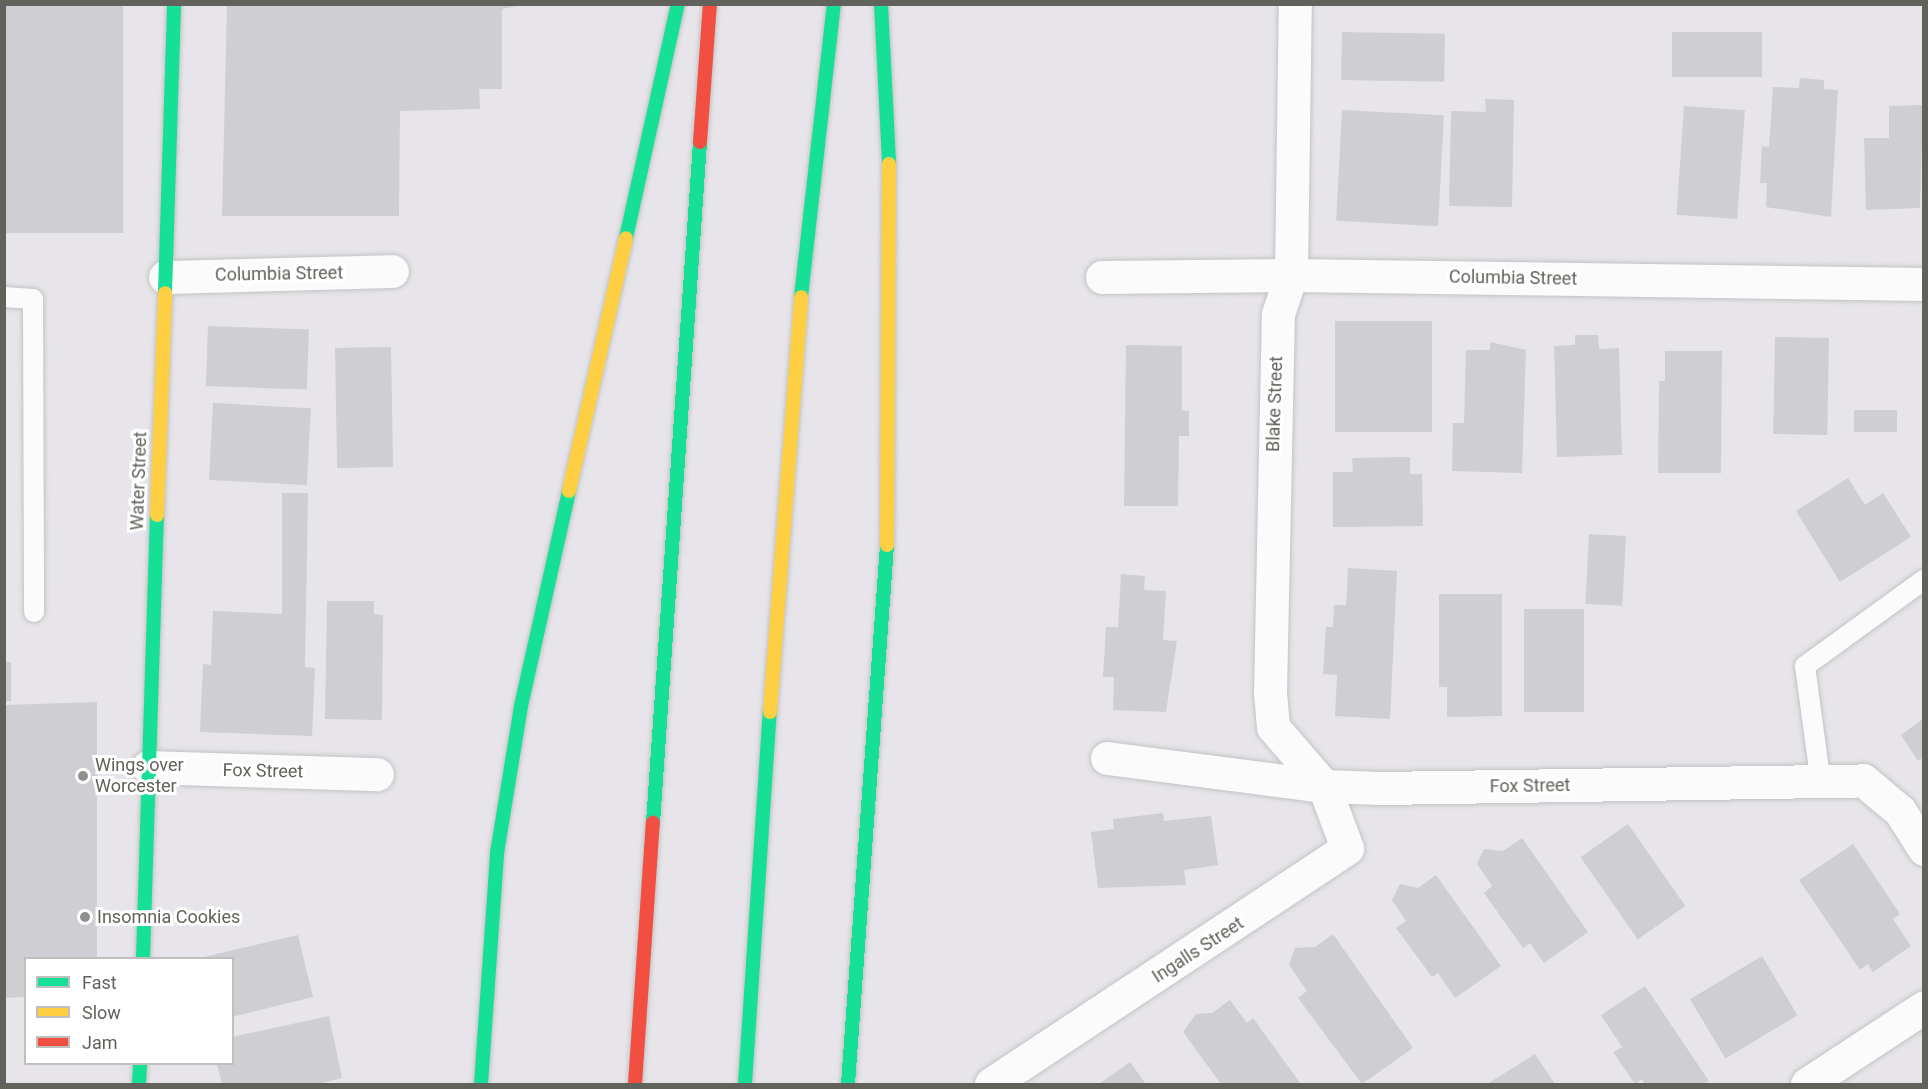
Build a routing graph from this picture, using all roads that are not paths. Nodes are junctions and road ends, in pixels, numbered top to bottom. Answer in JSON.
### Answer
{"nodes":[{"id":1,"x":174,"y":4,"type":"edge"},
{"id":2,"x":678,"y":4,"type":"edge"},
{"id":3,"x":710,"y":4,"type":"edge"},
{"id":4,"x":834,"y":4,"type":"edge"},
{"id":5,"x":881,"y":4,"type":"edge"},
{"id":6,"x":1295,"y":4,"type":"edge"},
{"id":7,"x":392,"y":271,"type":"dead end"},
{"id":8,"x":1291,"y":275,"type":"junction"},
{"id":9,"x":165,"y":277,"type":"junction"},
{"id":10,"x":1102,"y":277,"type":"dead end"},
{"id":11,"x":1923,"y":284,"type":"edge"},
{"id":12,"x":4,"y":297,"type":"edge"},
{"id":13,"x":1923,"y":580,"type":"edge"},
{"id":14,"x":34,"y":612,"type":"dead end"},
{"id":15,"x":1107,"y":758,"type":"dead end"},
{"id":16,"x":148,"y":767,"type":"junction"},
{"id":17,"x":377,"y":774,"type":"dead end"},
{"id":18,"x":1820,"y":777,"type":"junction"},
{"id":19,"x":1324,"y":786,"type":"junction"},
{"id":20,"x":1923,"y":849,"type":"edge"},
{"id":21,"x":143,"y":957,"type":"edge"},
{"id":22,"x":1923,"y":1007,"type":"edge"},
{"id":23,"x":140,"y":1065,"type":"edge"},
{"id":24,"x":139,"y":1084,"type":"edge"},
{"id":25,"x":481,"y":1084,"type":"edge"},
{"id":26,"x":635,"y":1084,"type":"edge"},
{"id":27,"x":745,"y":1084,"type":"edge"},
{"id":28,"x":848,"y":1084,"type":"edge"},
{"id":29,"x":991,"y":1084,"type":"edge"},
{"id":30,"x":1807,"y":1084,"type":"edge"}],
"edges":[{"from":1,"to":9,"type":"main road","name":"Water Street"},
{"from":2,"to":25,"type":"main road"},
{"from":3,"to":26,"type":"main road"},
{"from":4,"to":27,"type":"main road"},
{"from":5,"to":28,"type":"main road"},
{"from":6,"to":8,"type":"street","name":"Blake Street"},
{"from":7,"to":9,"type":"street","name":"Columbia Street"},
{"from":8,"to":10,"type":"street","name":"Columbia Street"},
{"from":8,"to":11,"type":"street","name":"Columbia Street"},
{"from":8,"to":19,"type":"street","name":"Blake Street"},
{"from":9,"to":16,"type":"main road","name":"Water Street"},
{"from":12,"to":14,"type":"lane"},
{"from":13,"to":18,"type":"lane"},
{"from":15,"to":19,"type":"street","name":"Fox Street"},
{"from":16,"to":17,"type":"street","name":"Fox Street"},
{"from":16,"to":21,"type":"main road","name":"Water Street"},
{"from":18,"to":19,"type":"street","name":"Fox Street"},
{"from":18,"to":20,"type":"street","name":"Fox Street"},
{"from":19,"to":29,"type":"street","name":"Ingalls Street"},
{"from":22,"to":30,"type":"street"},
{"from":23,"to":24,"type":"main road"}]}
